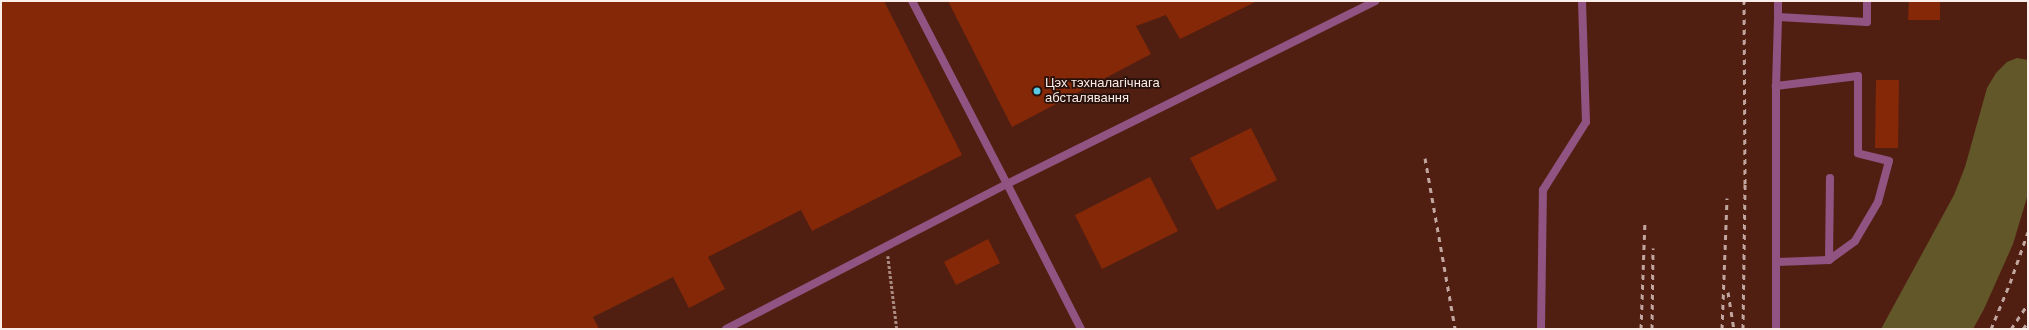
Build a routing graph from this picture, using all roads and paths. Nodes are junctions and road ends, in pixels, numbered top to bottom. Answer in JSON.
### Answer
{"nodes":[{"id":1,"x":912,"y":1,"type":"edge"},
{"id":2,"x":1375,"y":1,"type":"edge"},
{"id":3,"x":1582,"y":1,"type":"edge"},
{"id":4,"x":1778,"y":1,"type":"edge"},
{"id":5,"x":1867,"y":1,"type":"edge"},
{"id":6,"x":1778,"y":17,"type":"junction"},
{"id":7,"x":1776,"y":86,"type":"junction"},
{"id":8,"x":1830,"y":178,"type":"dead end"},
{"id":9,"x":1007,"y":184,"type":"junction"},
{"id":10,"x":887,"y":246,"type":"junction"},
{"id":11,"x":1829,"y":260,"type":"junction"},
{"id":12,"x":1776,"y":262,"type":"junction"},
{"id":13,"x":726,"y":329,"type":"edge"},
{"id":14,"x":897,"y":329,"type":"edge"},
{"id":15,"x":1081,"y":329,"type":"edge"},
{"id":16,"x":1541,"y":329,"type":"edge"},
{"id":17,"x":1776,"y":329,"type":"edge"}],
"edges":[{"from":1,"to":9,"type":"lane"},
{"from":2,"to":9,"type":"lane"},
{"from":3,"to":16,"type":"lane"},
{"from":4,"to":6,"type":"lane"},
{"from":5,"to":6,"type":"lane"},
{"from":6,"to":7,"type":"lane"},
{"from":7,"to":11,"type":"lane"},
{"from":7,"to":12,"type":"lane"},
{"from":8,"to":11,"type":"lane"},
{"from":9,"to":10,"type":"lane"},
{"from":9,"to":15,"type":"lane"},
{"from":10,"to":13,"type":"lane"},
{"from":10,"to":14,"type":"path"},
{"from":11,"to":12,"type":"lane"},
{"from":12,"to":17,"type":"lane"}]}
